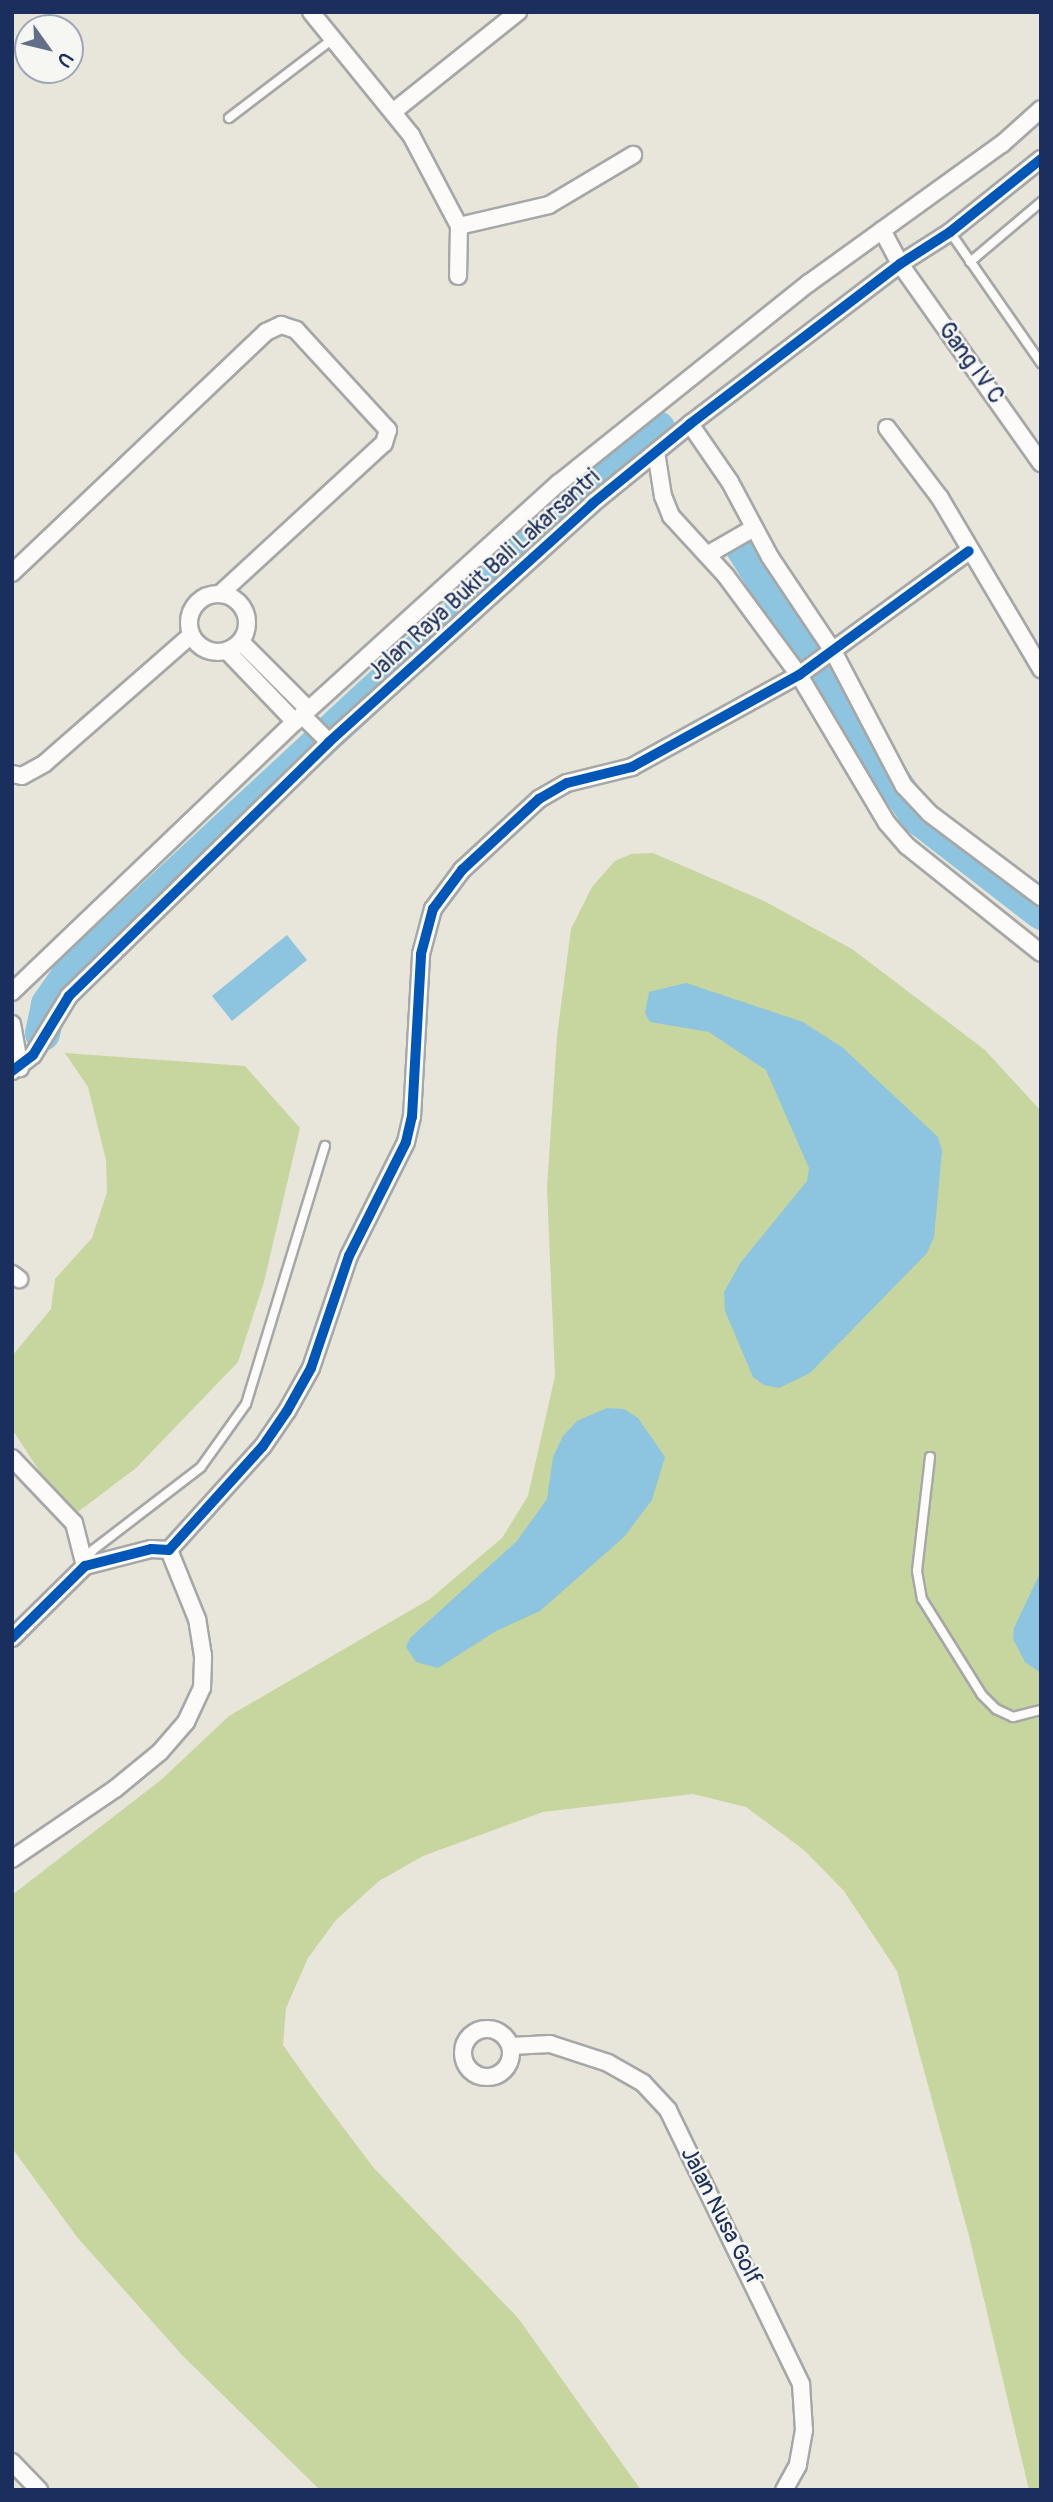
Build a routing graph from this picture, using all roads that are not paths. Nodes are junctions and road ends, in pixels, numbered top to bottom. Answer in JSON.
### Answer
{"nodes":[{"id":1,"x":311,"y":12,"type":"edge"},
{"id":2,"x":518,"y":12,"type":"edge"},
{"id":3,"x":334,"y":38,"type":"junction"},
{"id":4,"x":1041,"y":109,"type":"edge"},
{"id":5,"x":394,"y":111,"type":"junction"},
{"id":6,"x":229,"y":118,"type":"dead end"},
{"id":7,"x":633,"y":155,"type":"dead end"},
{"id":8,"x":1041,"y":159,"type":"edge"},
{"id":9,"x":1041,"y":202,"type":"edge"},
{"id":10,"x":459,"y":226,"type":"junction"},
{"id":11,"x":883,"y":230,"type":"junction"},
{"id":12,"x":950,"y":233,"type":"junction"},
{"id":13,"x":971,"y":262,"type":"junction"},
{"id":14,"x":900,"y":264,"type":"junction"},
{"id":15,"x":458,"y":276,"type":"dead end"},
{"id":16,"x":1041,"y":363,"type":"edge"},
{"id":17,"x":690,"y":424,"type":"junction"},
{"id":18,"x":887,"y":428,"type":"dead end"},
{"id":19,"x":656,"y":452,"type":"junction"},
{"id":20,"x":1041,"y":463,"type":"edge"},
{"id":21,"x":752,"y":529,"type":"junction"},
{"id":22,"x":969,"y":551,"type":"junction"},
{"id":23,"x":707,"y":555,"type":"junction"},
{"id":24,"x":12,"y":573,"type":"edge"},
{"id":25,"x":221,"y":593,"type":"junction"},
{"id":26,"x":191,"y":635,"type":"junction"},
{"id":27,"x":241,"y":642,"type":"junction"},
{"id":28,"x":227,"y":651,"type":"junction"},
{"id":29,"x":833,"y":651,"type":"junction"},
{"id":30,"x":1041,"y":669,"type":"edge"},
{"id":31,"x":799,"y":675,"type":"junction"},
{"id":32,"x":304,"y":718,"type":"junction"},
{"id":33,"x":327,"y":741,"type":"junction"},
{"id":34,"x":12,"y":774,"type":"edge"},
{"id":35,"x":1041,"y":897,"type":"edge"},
{"id":36,"x":1041,"y":953,"type":"edge"},
{"id":37,"x":12,"y":992,"type":"edge"},
{"id":38,"x":13,"y":1025,"type":"edge"},
{"id":39,"x":17,"y":1064,"type":"edge"},
{"id":40,"x":325,"y":1146,"type":"dead end"},
{"id":41,"x":930,"y":1457,"type":"dead end"},
{"id":42,"x":12,"y":1458,"type":"edge"},
{"id":43,"x":169,"y":1550,"type":"junction"},
{"id":44,"x":85,"y":1566,"type":"junction"},
{"id":45,"x":12,"y":1638,"type":"edge"},
{"id":46,"x":1041,"y":1710,"type":"edge"},
{"id":47,"x":12,"y":1859,"type":"edge"},
{"id":48,"x":511,"y":2046,"type":"dead end"},
{"id":49,"x":12,"y":2462,"type":"edge"},
{"id":50,"x":39,"y":2490,"type":"edge"},
{"id":51,"x":784,"y":2490,"type":"edge"}],
"edges":[{"from":1,"to":3,"type":"street"},
{"from":2,"to":5,"type":"street"},
{"from":3,"to":5,"type":"street"},
{"from":3,"to":6,"type":"lane"},
{"from":4,"to":11,"type":"street","name":"Jalan Raya Bukit Bali Lakarsantri"},
{"from":5,"to":10,"type":"street"},
{"from":7,"to":10,"type":"street"},
{"from":8,"to":12,"type":"street","name":"Jalan Raya Bukit Bali Lakarsantri"},
{"from":9,"to":13,"type":"lane"},
{"from":10,"to":15,"type":"street"},
{"from":11,"to":14,"type":"street","name":"Gang IV C"},
{"from":11,"to":32,"type":"street","name":"Jalan Raya Bukit Bali Lakarsantri"},
{"from":12,"to":13,"type":"lane"},
{"from":12,"to":14,"type":"street","name":"Jalan Raya Bukit Bali Lakarsantri"},
{"from":13,"to":16,"type":"lane"},
{"from":14,"to":17,"type":"street","name":"Jalan Raya Bukit Bali Lakarsantri"},
{"from":14,"to":20,"type":"street","name":"Gang IV C"},
{"from":17,"to":19,"type":"street","name":"Jalan Raya Bukit Bali Lakarsantri"},
{"from":17,"to":21,"type":"street"},
{"from":18,"to":22,"type":"street"},
{"from":19,"to":23,"type":"street"},
{"from":19,"to":33,"type":"street","name":"Jalan Raya Bukit Bali Lakarsantri"},
{"from":21,"to":23,"type":"street"},
{"from":21,"to":29,"type":"street"},
{"from":22,"to":29,"type":"street"},
{"from":22,"to":30,"type":"street"},
{"from":23,"to":31,"type":"street"},
{"from":24,"to":25,"type":"street"},
{"from":25,"to":26,"type":"street"},
{"from":25,"to":27,"type":"street"},
{"from":26,"to":28,"type":"street"},
{"from":26,"to":34,"type":"street"},
{"from":27,"to":28,"type":"street"},
{"from":27,"to":32,"type":"street"},
{"from":28,"to":32,"type":"street"},
{"from":29,"to":31,"type":"street"},
{"from":29,"to":35,"type":"street"},
{"from":31,"to":36,"type":"street"},
{"from":31,"to":43,"type":"street"},
{"from":32,"to":33,"type":"street"},
{"from":32,"to":37,"type":"street","name":"Jalan Raya Bukit Bali Lakarsantri"},
{"from":33,"to":39,"type":"street","name":"Jalan Raya Bukit Bali Lakarsantri"},
{"from":38,"to":39,"type":"street","name":"Jalan Raya Bukit Bali Lakarsantri"},
{"from":40,"to":44,"type":"lane"},
{"from":41,"to":46,"type":"lane"},
{"from":42,"to":44,"type":"street"},
{"from":43,"to":44,"type":"street"},
{"from":43,"to":47,"type":"street"},
{"from":44,"to":45,"type":"street"},
{"from":48,"to":51,"type":"street","name":"Jalan Nusa Golf"},
{"from":49,"to":50,"type":"street"}]}
